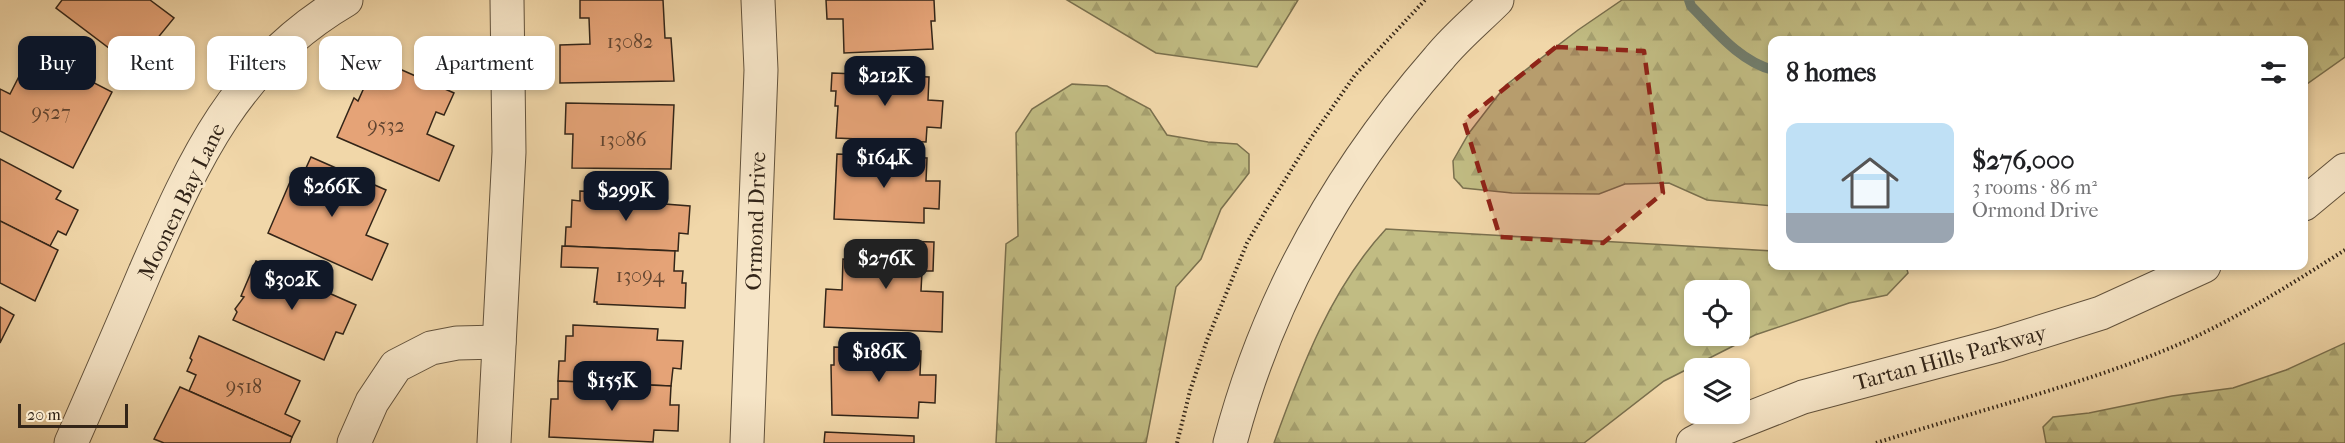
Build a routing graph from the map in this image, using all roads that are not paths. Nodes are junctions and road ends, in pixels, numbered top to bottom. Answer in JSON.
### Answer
{"nodes":[{"id":1,"x":346,"y":0,"type":"edge"},
{"id":2,"x":507,"y":0,"type":"edge"},
{"id":3,"x":758,"y":0,"type":"edge"},
{"id":4,"x":1497,"y":0,"type":"edge"},
{"id":5,"x":2345,"y":170,"type":"edge"},
{"id":6,"x":2308,"y":201,"type":"edge"},
{"id":7,"x":2195,"y":270,"type":"edge"},
{"id":8,"x":499,"y":342,"type":"junction"},
{"id":9,"x":71,"y":443,"type":"edge"},
{"id":10,"x":354,"y":443,"type":"edge"},
{"id":11,"x":494,"y":443,"type":"edge"},
{"id":12,"x":747,"y":443,"type":"edge"},
{"id":13,"x":1230,"y":443,"type":"edge"},
{"id":14,"x":1694,"y":443,"type":"edge"}],
"edges":[{"from":1,"to":9,"type":"street","name":"Moonen Bay Lane"},
{"from":2,"to":8,"type":"street"},
{"from":3,"to":12,"type":"street","name":"Ormond Drive"},
{"from":4,"to":13,"type":"street"},
{"from":5,"to":6,"type":"street"},
{"from":7,"to":14,"type":"street","name":"Tartan Hills Parkway"},
{"from":8,"to":10,"type":"street"},
{"from":8,"to":11,"type":"street"}]}
